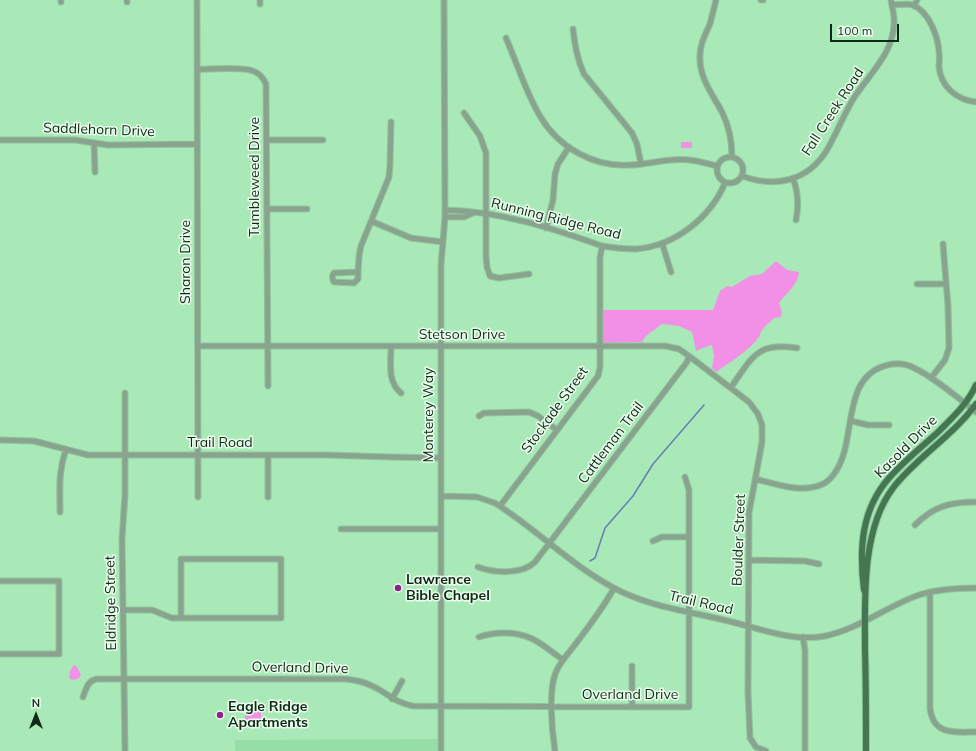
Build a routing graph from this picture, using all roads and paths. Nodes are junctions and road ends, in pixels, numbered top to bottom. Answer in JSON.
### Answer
{"nodes":[{"id":1,"x":197,"y":0,"type":"edge"},
{"id":2,"x":444,"y":0,"type":"edge"},
{"id":3,"x":716,"y":0,"type":"edge"},
{"id":4,"x":917,"y":0,"type":"edge"},
{"id":5,"x":892,"y":3,"type":"edge"},
{"id":6,"x":914,"y":6,"type":"junction"},
{"id":7,"x":573,"y":29,"type":"dead end"},
{"id":8,"x":506,"y":38,"type":"dead end"},
{"id":9,"x":198,"y":69,"type":"junction"},
{"id":10,"x":976,"y":102,"type":"edge"},
{"id":11,"x":464,"y":113,"type":"dead end"},
{"id":12,"x":391,"y":122,"type":"dead end"},
{"id":13,"x":0,"y":140,"type":"edge"},
{"id":14,"x":267,"y":140,"type":"junction"},
{"id":15,"x":324,"y":140,"type":"dead end"},
{"id":16,"x":94,"y":143,"type":"junction"},
{"id":17,"x":198,"y":144,"type":"junction"},
{"id":18,"x":569,"y":147,"type":"junction"},
{"id":19,"x":732,"y":157,"type":"junction"},
{"id":20,"x":641,"y":164,"type":"junction"},
{"id":21,"x":717,"y":166,"type":"junction"},
{"id":22,"x":95,"y":172,"type":"dead end"},
{"id":23,"x":742,"y":176,"type":"junction"},
{"id":24,"x":793,"y":178,"type":"junction"},
{"id":25,"x":725,"y":183,"type":"junction"},
{"id":26,"x":267,"y":209,"type":"junction"},
{"id":27,"x":307,"y":209,"type":"dead end"},
{"id":28,"x":445,"y":210,"type":"junction"},
{"id":29,"x":473,"y":213,"type":"junction"},
{"id":30,"x":486,"y":214,"type":"junction"},
{"id":31,"x":445,"y":217,"type":"junction"},
{"id":32,"x":796,"y":220,"type":"dead end"},
{"id":33,"x":371,"y":221,"type":"junction"},
{"id":34,"x":546,"y":228,"type":"junction"},
{"id":35,"x":443,"y":242,"type":"junction"},
{"id":36,"x":662,"y":243,"type":"junction"},
{"id":37,"x":943,"y":244,"type":"dead end"},
{"id":38,"x":602,"y":246,"type":"junction"},
{"id":39,"x":358,"y":272,"type":"junction"},
{"id":40,"x":671,"y":272,"type":"dead end"},
{"id":41,"x":529,"y":274,"type":"dead end"},
{"id":42,"x":917,"y":284,"type":"dead end"},
{"id":43,"x":946,"y":284,"type":"junction"},
{"id":44,"x":268,"y":345,"type":"junction"},
{"id":45,"x":198,"y":346,"type":"junction"},
{"id":46,"x":392,"y":346,"type":"junction"},
{"id":47,"x":600,"y":346,"type":"junction"},
{"id":48,"x":441,"y":347,"type":"junction"},
{"id":49,"x":797,"y":348,"type":"dead end"},
{"id":50,"x":689,"y":356,"type":"junction"},
{"id":51,"x":718,"y":377,"type":"joint"},
{"id":52,"x":931,"y":378,"type":"junction"},
{"id":53,"x":976,"y":385,"type":"edge"},
{"id":54,"x":268,"y":386,"type":"dead end"},
{"id":55,"x":731,"y":387,"type":"junction"},
{"id":56,"x":125,"y":393,"type":"dead end"},
{"id":57,"x":401,"y":393,"type":"dead end"},
{"id":58,"x":965,"y":404,"type":"junction"},
{"id":59,"x":975,"y":408,"type":"edge"},
{"id":60,"x":479,"y":416,"type":"dead end"},
{"id":61,"x":851,"y":422,"type":"junction"},
{"id":62,"x":889,"y":425,"type":"dead end"},
{"id":63,"x":557,"y":430,"type":"junction"},
{"id":64,"x":0,"y":440,"type":"edge"},
{"id":65,"x":66,"y":450,"type":"junction"},
{"id":66,"x":125,"y":455,"type":"junction"},
{"id":67,"x":198,"y":455,"type":"junction"},
{"id":68,"x":268,"y":455,"type":"junction"},
{"id":69,"x":441,"y":458,"type":"junction"},
{"id":70,"x":684,"y":477,"type":"dead end"},
{"id":71,"x":755,"y":479,"type":"junction"},
{"id":72,"x":441,"y":496,"type":"junction"},
{"id":73,"x":198,"y":497,"type":"dead end"},
{"id":74,"x":268,"y":497,"type":"dead end"},
{"id":75,"x":976,"y":502,"type":"edge"},
{"id":76,"x":500,"y":506,"type":"junction"},
{"id":77,"x":60,"y":512,"type":"dead end"},
{"id":78,"x":915,"y":525,"type":"dead end"},
{"id":79,"x":341,"y":529,"type":"dead end"},
{"id":80,"x":441,"y":529,"type":"junction"},
{"id":81,"x":688,"y":537,"type":"junction"},
{"id":82,"x":653,"y":541,"type":"dead end"},
{"id":83,"x":549,"y":543,"type":"junction"},
{"id":84,"x":749,"y":560,"type":"junction"},
{"id":85,"x":819,"y":564,"type":"dead end"},
{"id":86,"x":478,"y":567,"type":"dead end"},
{"id":87,"x":0,"y":581,"type":"edge"},
{"id":88,"x":614,"y":588,"type":"junction"},
{"id":89,"x":976,"y":588,"type":"edge"},
{"id":90,"x":930,"y":592,"type":"junction"},
{"id":91,"x":866,"y":602,"type":"junction"},
{"id":92,"x":122,"y":610,"type":"junction"},
{"id":93,"x":689,"y":613,"type":"junction"},
{"id":94,"x":181,"y":618,"type":"junction"},
{"id":95,"x":866,"y":620,"type":"junction"},
{"id":96,"x":749,"y":626,"type":"junction"},
{"id":97,"x":479,"y":637,"type":"dead end"},
{"id":98,"x":803,"y":638,"type":"junction"},
{"id":99,"x":0,"y":654,"type":"edge"},
{"id":100,"x":563,"y":660,"type":"junction"},
{"id":101,"x":632,"y":666,"type":"dead end"},
{"id":102,"x":125,"y":679,"type":"junction"},
{"id":103,"x":402,"y":682,"type":"dead end"},
{"id":104,"x":83,"y":696,"type":"dead end"},
{"id":105,"x":392,"y":699,"type":"junction"},
{"id":106,"x":552,"y":706,"type":"junction"},
{"id":107,"x":632,"y":706,"type":"junction"},
{"id":108,"x":441,"y":707,"type":"junction"},
{"id":109,"x":976,"y":732,"type":"edge"},
{"id":110,"x":125,"y":751,"type":"edge"},
{"id":111,"x":441,"y":751,"type":"edge"},
{"id":112,"x":555,"y":751,"type":"edge"},
{"id":113,"x":766,"y":751,"type":"edge"},
{"id":114,"x":805,"y":751,"type":"edge"},
{"id":115,"x":866,"y":751,"type":"edge"}],
"edges":[{"from":1,"to":9,"type":"street","name":"Sharon Drive"},
{"from":2,"to":28,"type":"street","name":"Monterey Way"},
{"from":3,"to":19,"type":"street"},
{"from":4,"to":6,"type":"street"},
{"from":5,"to":6,"type":"street"},
{"from":5,"to":24,"type":"street","name":"Fall Creek Road"},
{"from":6,"to":10,"type":"street"},
{"from":7,"to":20,"type":"street"},
{"from":8,"to":18,"type":"street"},
{"from":9,"to":14,"type":"street","name":"Tumbleweed Drive"},
{"from":9,"to":17,"type":"street","name":"Sharon Drive"},
{"from":11,"to":30,"type":"street"},
{"from":12,"to":33,"type":"street"},
{"from":13,"to":16,"type":"street","name":"Saddlehorn Drive"},
{"from":14,"to":15,"type":"street"},
{"from":14,"to":26,"type":"street","name":"Tumbleweed Drive"},
{"from":16,"to":17,"type":"street","name":"Saddlehorn Drive"},
{"from":16,"to":22,"type":"street"},
{"from":17,"to":45,"type":"street","name":"Sharon Drive"},
{"from":18,"to":20,"type":"street"},
{"from":18,"to":34,"type":"street"},
{"from":19,"to":21,"type":"street"},
{"from":19,"to":23,"type":"street"},
{"from":20,"to":21,"type":"street"},
{"from":21,"to":25,"type":"street"},
{"from":23,"to":24,"type":"street","name":"Fall Creek Road"},
{"from":23,"to":25,"type":"street"},
{"from":24,"to":32,"type":"street"},
{"from":25,"to":36,"type":"street","name":"Running Ridge Road"},
{"from":26,"to":27,"type":"street"},
{"from":26,"to":44,"type":"street","name":"Tumbleweed Drive"},
{"from":28,"to":29,"type":"street","name":"Running Ridge Road"},
{"from":28,"to":31,"type":"street","name":"Monterey Way"},
{"from":29,"to":30,"type":"street","name":"Running Ridge Road"},
{"from":29,"to":31,"type":"street","name":"Running Ridge Road"},
{"from":30,"to":34,"type":"street","name":"Running Ridge Road"},
{"from":30,"to":41,"type":"street"},
{"from":31,"to":35,"type":"street","name":"Monterey Way"},
{"from":33,"to":35,"type":"street"},
{"from":33,"to":39,"type":"street"},
{"from":34,"to":38,"type":"street","name":"Running Ridge Road"},
{"from":35,"to":48,"type":"street","name":"Monterey Way"},
{"from":36,"to":38,"type":"street","name":"Running Ridge Road"},
{"from":36,"to":40,"type":"street"},
{"from":37,"to":43,"type":"street"},
{"from":38,"to":47,"type":"street","name":"Stockade Street"},
{"from":39,"to":39,"type":"street"},
{"from":42,"to":43,"type":"street"},
{"from":43,"to":52,"type":"street"},
{"from":44,"to":45,"type":"street","name":"Stetson Drive"},
{"from":44,"to":46,"type":"street","name":"Stetson Drive"},
{"from":44,"to":54,"type":"street","name":"Tumbleweed Drive"},
{"from":45,"to":67,"type":"street","name":"Sharon Drive"},
{"from":46,"to":48,"type":"street","name":"Stetson Drive"},
{"from":46,"to":57,"type":"street"},
{"from":47,"to":48,"type":"street","name":"Stetson Drive"},
{"from":47,"to":50,"type":"street","name":"Stetson Drive"},
{"from":47,"to":63,"type":"street","name":"Stockade Street"},
{"from":48,"to":69,"type":"street","name":"Monterey Way"},
{"from":49,"to":55,"type":"street"},
{"from":50,"to":51,"type":"street","name":"Stetson Drive"},
{"from":50,"to":83,"type":"street","name":"Cattleman Trail"},
{"from":51,"to":55,"type":"street","name":"Boulder Street"},
{"from":52,"to":58,"type":"street"},
{"from":52,"to":61,"type":"street"},
{"from":53,"to":58,"type":"main road","name":"Kasold Drive"},
{"from":55,"to":71,"type":"street","name":"Boulder Street"},
{"from":56,"to":66,"type":"street","name":"Eldridge Street"},
{"from":58,"to":59,"type":"street"},
{"from":58,"to":91,"type":"main road","name":"Kasold Drive"},
{"from":59,"to":91,"type":"main road","name":"Kasold Drive"},
{"from":60,"to":63,"type":"street"},
{"from":61,"to":62,"type":"street"},
{"from":61,"to":71,"type":"street"},
{"from":63,"to":76,"type":"street","name":"Stockade Street"},
{"from":64,"to":65,"type":"street","name":"Trail Road"},
{"from":65,"to":66,"type":"street","name":"Trail Road"},
{"from":65,"to":77,"type":"street"},
{"from":66,"to":67,"type":"street","name":"Trail Road"},
{"from":66,"to":92,"type":"street","name":"Eldridge Street"},
{"from":67,"to":68,"type":"street","name":"Trail Road"},
{"from":67,"to":73,"type":"street","name":"Sharon Drive"},
{"from":68,"to":69,"type":"street","name":"Trail Road"},
{"from":68,"to":74,"type":"street"},
{"from":69,"to":72,"type":"street","name":"Monterey Way"},
{"from":70,"to":81,"type":"street"},
{"from":71,"to":84,"type":"street","name":"Boulder Street"},
{"from":72,"to":76,"type":"street","name":"Trail Road"},
{"from":72,"to":80,"type":"street","name":"Monterey Way"},
{"from":75,"to":78,"type":"street"},
{"from":76,"to":83,"type":"street","name":"Trail Road"},
{"from":79,"to":80,"type":"street"},
{"from":80,"to":108,"type":"street","name":"Monterey Way"},
{"from":81,"to":82,"type":"street"},
{"from":81,"to":93,"type":"street"},
{"from":83,"to":86,"type":"street","name":"Cattleman Trail"},
{"from":83,"to":88,"type":"street","name":"Trail Road"},
{"from":84,"to":85,"type":"street"},
{"from":84,"to":96,"type":"street","name":"Boulder Street"},
{"from":87,"to":99,"type":"street"},
{"from":88,"to":93,"type":"street","name":"Trail Road"},
{"from":88,"to":100,"type":"street"},
{"from":89,"to":90,"type":"street","name":"Trail Road"},
{"from":90,"to":95,"type":"street","name":"Trail Road"},
{"from":90,"to":109,"type":"street"},
{"from":91,"to":95,"type":"main road","name":"Kasold Drive"},
{"from":92,"to":94,"type":"street"},
{"from":92,"to":102,"type":"street","name":"Eldridge Street"},
{"from":93,"to":96,"type":"street","name":"Trail Road"},
{"from":93,"to":107,"type":"street","name":"Overland Drive"},
{"from":94,"to":94,"type":"street"},
{"from":95,"to":98,"type":"street","name":"Trail Road"},
{"from":95,"to":115,"type":"main road","name":"Kasold Drive"},
{"from":96,"to":98,"type":"street","name":"Trail Road"},
{"from":96,"to":113,"type":"street","name":"Boulder Street"},
{"from":97,"to":100,"type":"street"},
{"from":98,"to":114,"type":"street"},
{"from":100,"to":106,"type":"street"},
{"from":101,"to":107,"type":"street"},
{"from":102,"to":104,"type":"street","name":"Overland Drive"},
{"from":102,"to":105,"type":"street","name":"Overland Drive"},
{"from":102,"to":110,"type":"street","name":"Eldridge Street"},
{"from":103,"to":105,"type":"street"},
{"from":105,"to":108,"type":"street","name":"Overland Drive"},
{"from":106,"to":107,"type":"street","name":"Overland Drive"},
{"from":106,"to":108,"type":"street","name":"Overland Drive"},
{"from":106,"to":112,"type":"street"},
{"from":108,"to":111,"type":"street","name":"Monterey Way"}]}
